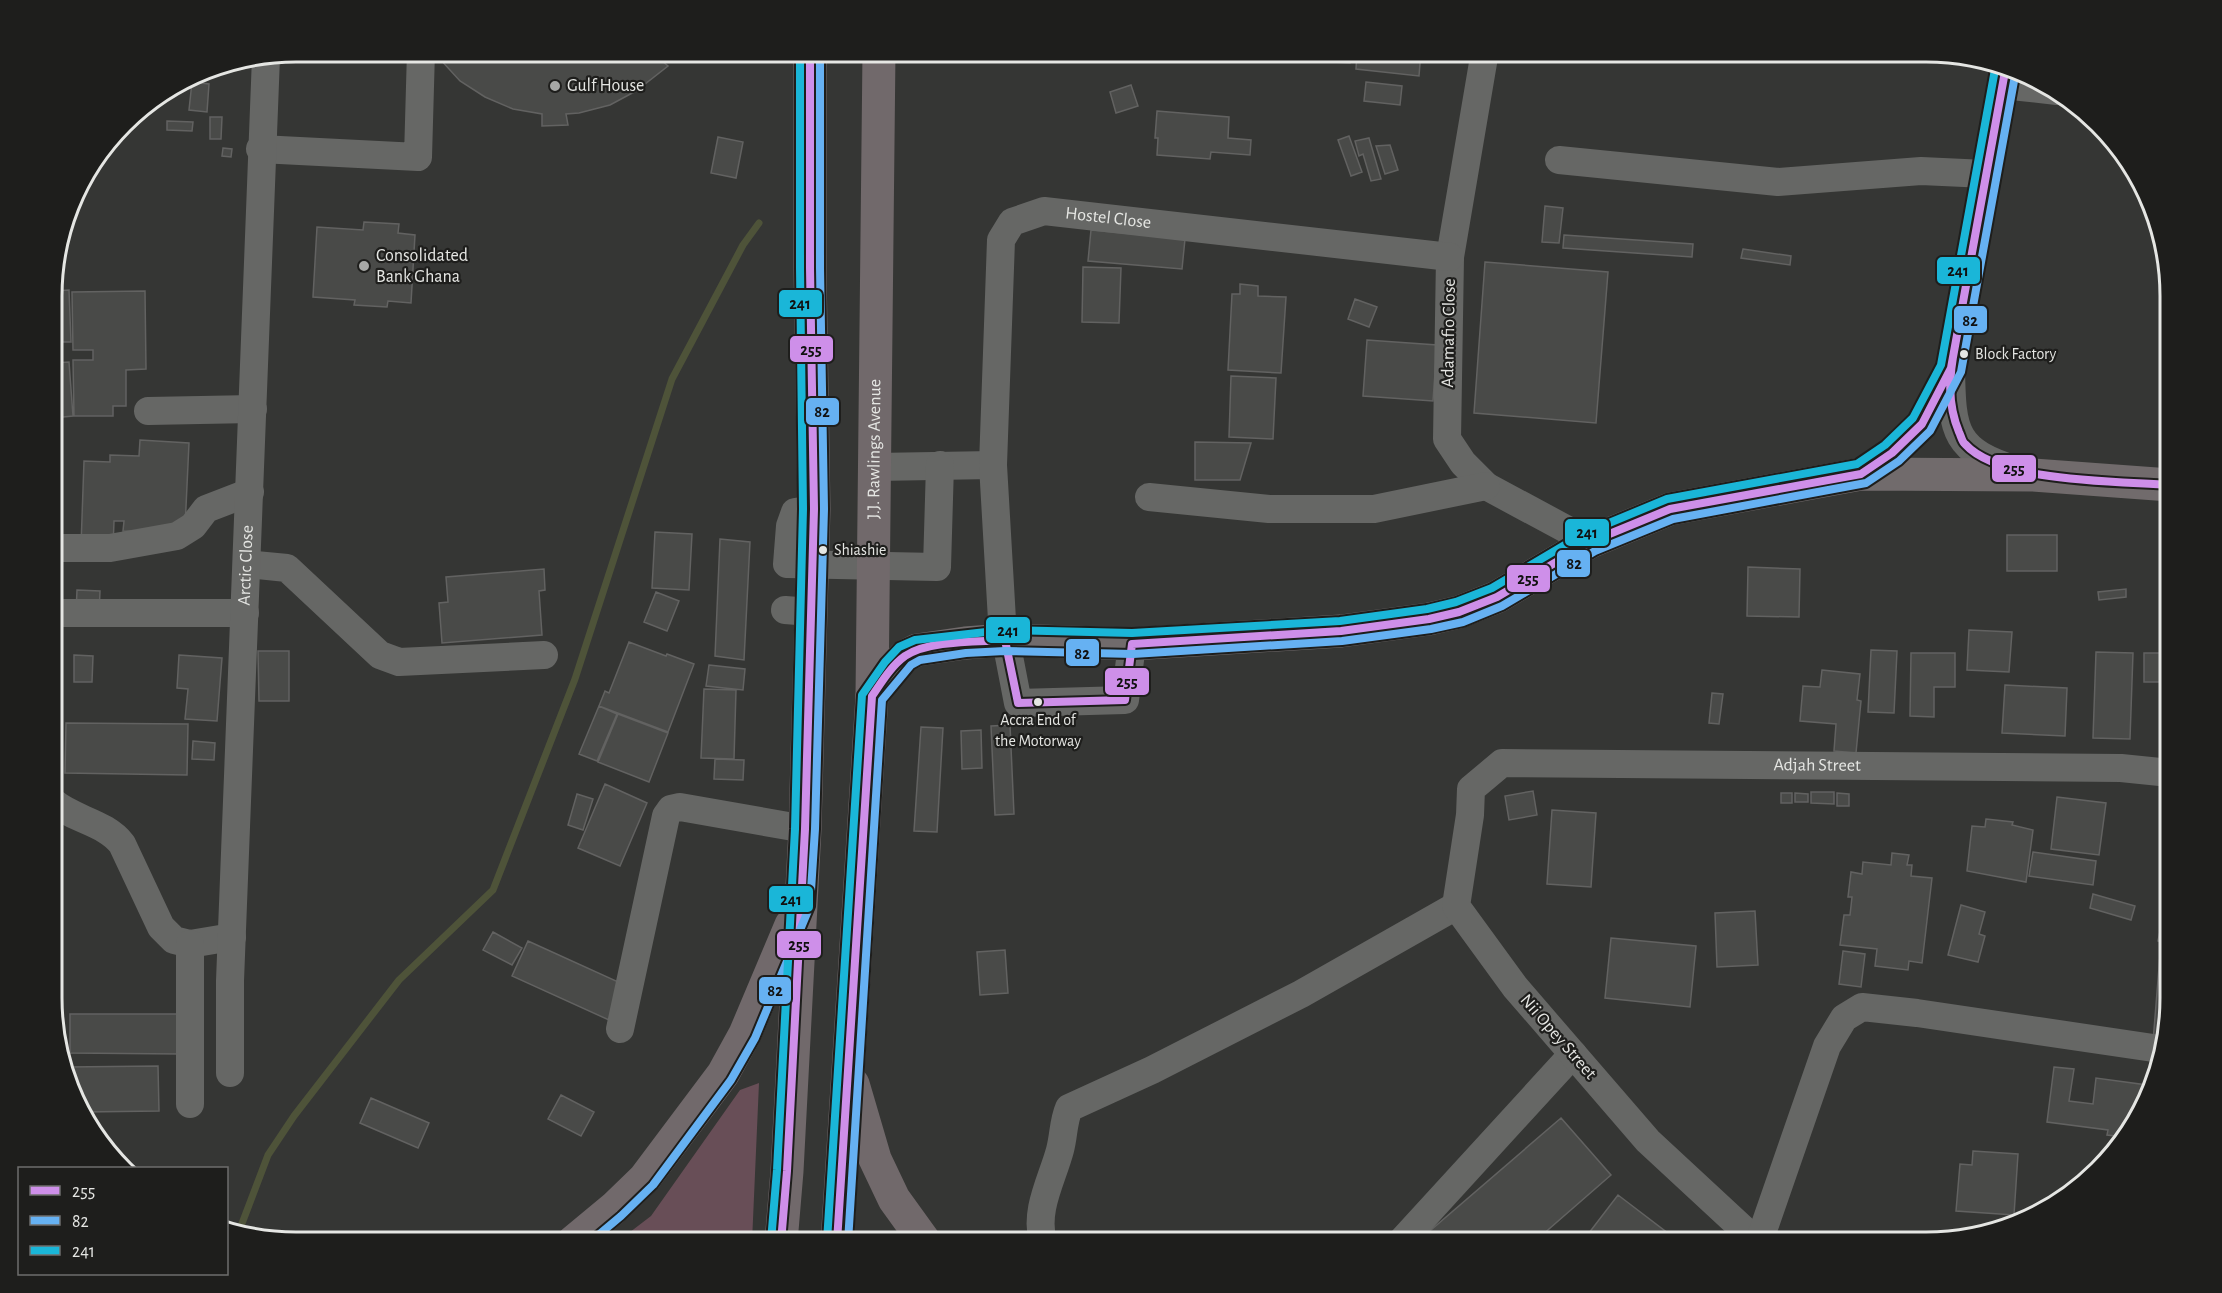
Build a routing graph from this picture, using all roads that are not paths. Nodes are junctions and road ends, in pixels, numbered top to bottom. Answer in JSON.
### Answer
{"nodes":[{"id":1,"x":421,"y":62,"type":"edge"},
{"id":2,"x":810,"y":62,"type":"edge"},
{"id":3,"x":879,"y":62,"type":"edge"},
{"id":4,"x":1483,"y":62,"type":"edge"},
{"id":5,"x":266,"y":64,"type":"edge"},
{"id":6,"x":2004,"y":75,"type":"edge"},
{"id":7,"x":260,"y":149,"type":"junction"},
{"id":8,"x":1559,"y":160,"type":"dead end"},
{"id":9,"x":1986,"y":174,"type":"junction"},
{"id":10,"x":1450,"y":257,"type":"junction"},
{"id":11,"x":1951,"y":368,"type":"junction"},
{"id":12,"x":253,"y":409,"type":"junction"},
{"id":13,"x":148,"y":411,"type":"dead end"},
{"id":14,"x":940,"y":465,"type":"junction"},
{"id":15,"x":993,"y":465,"type":"junction"},
{"id":16,"x":875,"y":466,"type":"junction"},
{"id":17,"x":1861,"y":474,"type":"junction"},
{"id":18,"x":2033,"y":475,"type":"junction"},
{"id":19,"x":2160,"y":484,"type":"edge"},
{"id":20,"x":1486,"y":486,"type":"junction"},
{"id":21,"x":250,"y":492,"type":"junction"},
{"id":22,"x":1149,"y":497,"type":"dead end"},
{"id":23,"x":814,"y":509,"type":"junction"},
{"id":24,"x":1590,"y":542,"type":"junction"},
{"id":25,"x":62,"y":548,"type":"edge"},
{"id":26,"x":247,"y":564,"type":"junction"},
{"id":27,"x":62,"y":613,"type":"edge"},
{"id":28,"x":245,"y":613,"type":"junction"},
{"id":29,"x":1005,"y":640,"type":"junction"},
{"id":30,"x":1132,"y":644,"type":"junction"},
{"id":31,"x":544,"y":655,"type":"dead end"},
{"id":32,"x":872,"y":696,"type":"junction"},
{"id":33,"x":2160,"y":772,"type":"edge"},
{"id":34,"x":62,"y":810,"type":"edge"},
{"id":35,"x":805,"y":829,"type":"junction"},
{"id":36,"x":800,"y":904,"type":"junction"},
{"id":37,"x":1456,"y":906,"type":"junction"},
{"id":38,"x":232,"y":937,"type":"junction"},
{"id":39,"x":190,"y":944,"type":"junction"},
{"id":40,"x":620,"y":1029,"type":"dead end"},
{"id":41,"x":2155,"y":1048,"type":"edge"},
{"id":42,"x":1573,"y":1054,"type":"junction"},
{"id":43,"x":847,"y":1067,"type":"junction"},
{"id":44,"x":230,"y":1073,"type":"dead end"},
{"id":45,"x":190,"y":1104,"type":"dead end"},
{"id":46,"x":585,"y":1232,"type":"edge"},
{"id":47,"x":782,"y":1232,"type":"edge"},
{"id":48,"x":838,"y":1232,"type":"edge"},
{"id":49,"x":918,"y":1232,"type":"edge"},
{"id":50,"x":1040,"y":1232,"type":"edge"},
{"id":51,"x":1410,"y":1232,"type":"edge"},
{"id":52,"x":1747,"y":1232,"type":"edge"},
{"id":53,"x":1762,"y":1232,"type":"edge"}],
"edges":[{"from":1,"to":7,"type":"street"},
{"from":2,"to":23,"type":"highway"},
{"from":3,"to":16,"type":"highway","name":"J.J. Rawlings Avenue"},
{"from":4,"to":10,"type":"street","name":"Adamafio Close"},
{"from":5,"to":7,"type":"street","name":"Arctic Close"},
{"from":6,"to":9,"type":"street"},
{"from":7,"to":12,"type":"street","name":"Arctic Close"},
{"from":8,"to":9,"type":"street"},
{"from":9,"to":11,"type":"street"},
{"from":10,"to":15,"type":"street","name":"Hostel Close"},
{"from":10,"to":20,"type":"street","name":"Adamafio Close"},
{"from":11,"to":17,"type":"street"},
{"from":11,"to":18,"type":"street"},
{"from":12,"to":13,"type":"street"},
{"from":12,"to":21,"type":"street","name":"Arctic Close"},
{"from":14,"to":15,"type":"street"},
{"from":14,"to":16,"type":"street"},
{"from":14,"to":23,"type":"street"},
{"from":15,"to":29,"type":"street","name":"Hostel Close"},
{"from":16,"to":32,"type":"highway","name":"J.J. Rawlings Avenue"},
{"from":17,"to":18,"type":"main road"},
{"from":17,"to":24,"type":"main road"},
{"from":18,"to":19,"type":"main road"},
{"from":20,"to":22,"type":"street"},
{"from":20,"to":24,"type":"street","name":"Adamafio Close"},
{"from":21,"to":25,"type":"street"},
{"from":21,"to":26,"type":"street","name":"Arctic Close"},
{"from":23,"to":35,"type":"highway"},
{"from":24,"to":30,"type":"main road"},
{"from":26,"to":28,"type":"street","name":"Arctic Close"},
{"from":26,"to":31,"type":"street"},
{"from":27,"to":28,"type":"street"},
{"from":28,"to":38,"type":"street","name":"Arctic Close"},
{"from":29,"to":30,"type":"main road"},
{"from":29,"to":30,"type":"street","name":"Hostel Close"},
{"from":29,"to":32,"type":"main road"},
{"from":32,"to":43,"type":"highway","name":"J.J. Rawlings Avenue"},
{"from":33,"to":37,"type":"street","name":"Adjah Street"},
{"from":34,"to":39,"type":"street"},
{"from":35,"to":36,"type":"highway"},
{"from":35,"to":40,"type":"street"},
{"from":36,"to":46,"type":"highway"},
{"from":36,"to":47,"type":"highway"},
{"from":37,"to":42,"type":"street","name":"Nii Opey Street"},
{"from":37,"to":50,"type":"street"},
{"from":38,"to":39,"type":"street"},
{"from":38,"to":44,"type":"street","name":"Arctic Close"},
{"from":39,"to":45,"type":"street"},
{"from":41,"to":53,"type":"street"},
{"from":42,"to":51,"type":"street"},
{"from":42,"to":52,"type":"street","name":"Nii Opey Street"},
{"from":43,"to":48,"type":"highway","name":"J.J. Rawlings Avenue"},
{"from":43,"to":49,"type":"highway"}]}
